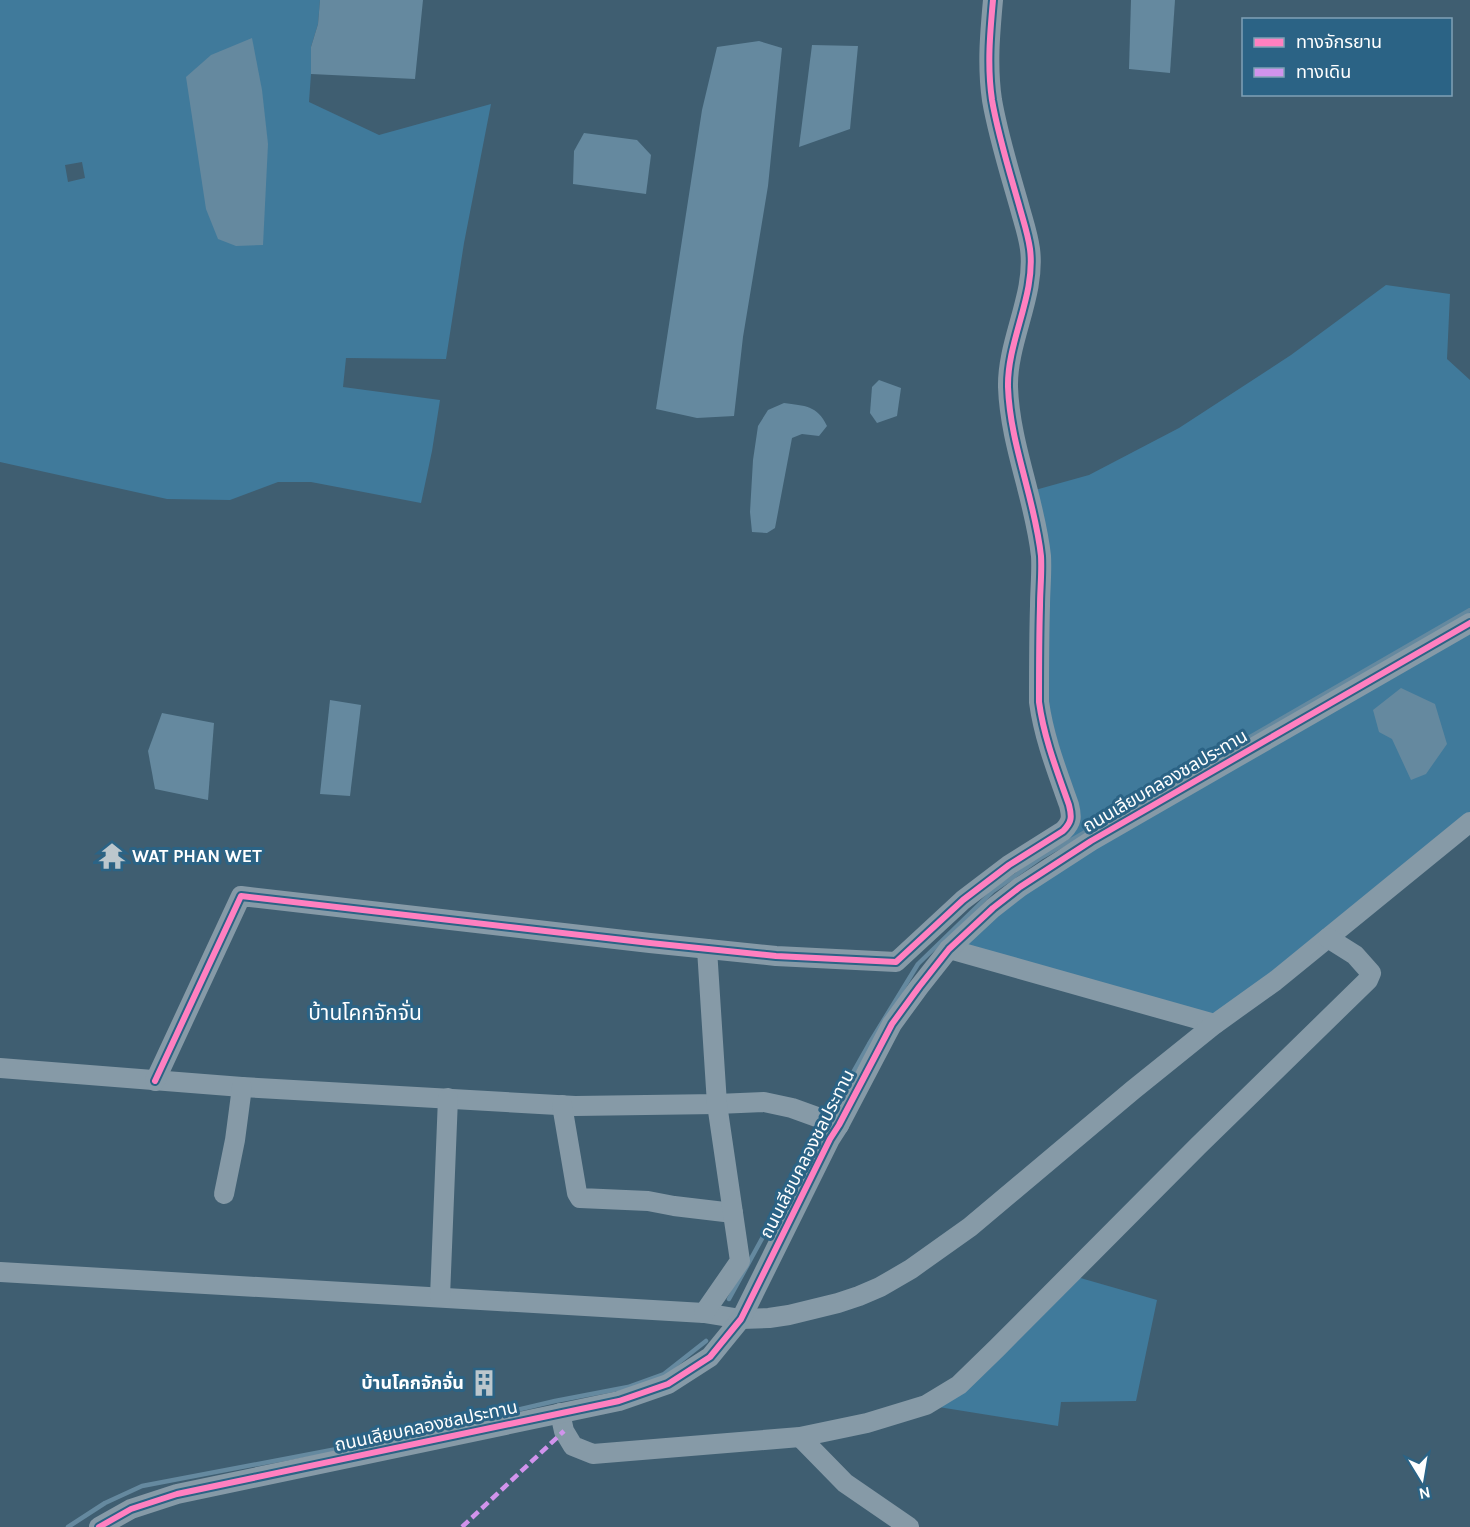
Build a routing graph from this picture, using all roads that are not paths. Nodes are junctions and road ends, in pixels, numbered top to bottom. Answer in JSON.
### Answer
{"nodes":[{"id":1,"x":993,"y":0,"type":"edge"},
{"id":2,"x":1470,"y":623,"type":"edge"},
{"id":3,"x":1470,"y":822,"type":"edge"},
{"id":4,"x":1328,"y":938,"type":"junction"},
{"id":5,"x":707,"y":949,"type":"junction"},
{"id":6,"x":949,"y":949,"type":"junction"},
{"id":7,"x":1215,"y":1024,"type":"junction"},
{"id":8,"x":0,"y":1068,"type":"edge"},
{"id":9,"x":155,"y":1081,"type":"junction"},
{"id":10,"x":242,"y":1087,"type":"junction"},
{"id":11,"x":447,"y":1098,"type":"junction"},
{"id":12,"x":717,"y":1104,"type":"junction"},
{"id":13,"x":561,"y":1105,"type":"junction"},
{"id":14,"x":830,"y":1122,"type":"junction"},
{"id":15,"x":224,"y":1194,"type":"dead end"},
{"id":16,"x":733,"y":1213,"type":"junction"},
{"id":17,"x":0,"y":1272,"type":"edge"},
{"id":18,"x":440,"y":1297,"type":"junction"},
{"id":19,"x":704,"y":1313,"type":"junction"},
{"id":20,"x":741,"y":1319,"type":"junction"},
{"id":21,"x":560,"y":1413,"type":"junction"},
{"id":22,"x":800,"y":1437,"type":"junction"},
{"id":23,"x":99,"y":1527,"type":"edge"},
{"id":24,"x":909,"y":1527,"type":"edge"}],
"edges":[{"from":1,"to":5,"type":"street"},
{"from":2,"to":6,"type":"street","name":"ถนนเลียบคลองชลประทาน"},
{"from":3,"to":4,"type":"street"},
{"from":4,"to":7,"type":"street"},
{"from":4,"to":22,"type":"street"},
{"from":5,"to":9,"type":"street"},
{"from":5,"to":12,"type":"street"},
{"from":6,"to":7,"type":"street"},
{"from":6,"to":14,"type":"street","name":"ถนนเลียบคลองชลประทาน"},
{"from":7,"to":20,"type":"street"},
{"from":8,"to":9,"type":"street"},
{"from":9,"to":10,"type":"street"},
{"from":10,"to":11,"type":"street"},
{"from":10,"to":15,"type":"street"},
{"from":11,"to":13,"type":"street"},
{"from":11,"to":18,"type":"street"},
{"from":12,"to":13,"type":"street"},
{"from":12,"to":14,"type":"street"},
{"from":12,"to":16,"type":"street"},
{"from":13,"to":16,"type":"street"},
{"from":14,"to":20,"type":"street","name":"ถนนเลียบคลองชลประทาน"},
{"from":16,"to":19,"type":"street"},
{"from":17,"to":18,"type":"street"},
{"from":18,"to":19,"type":"street"},
{"from":19,"to":20,"type":"street"},
{"from":20,"to":21,"type":"street","name":"ถนนเลียบคลองชลประทาน"},
{"from":21,"to":22,"type":"street"},
{"from":21,"to":23,"type":"street","name":"ถนนเลียบคลองชลประทาน"},
{"from":22,"to":24,"type":"street"}]}
